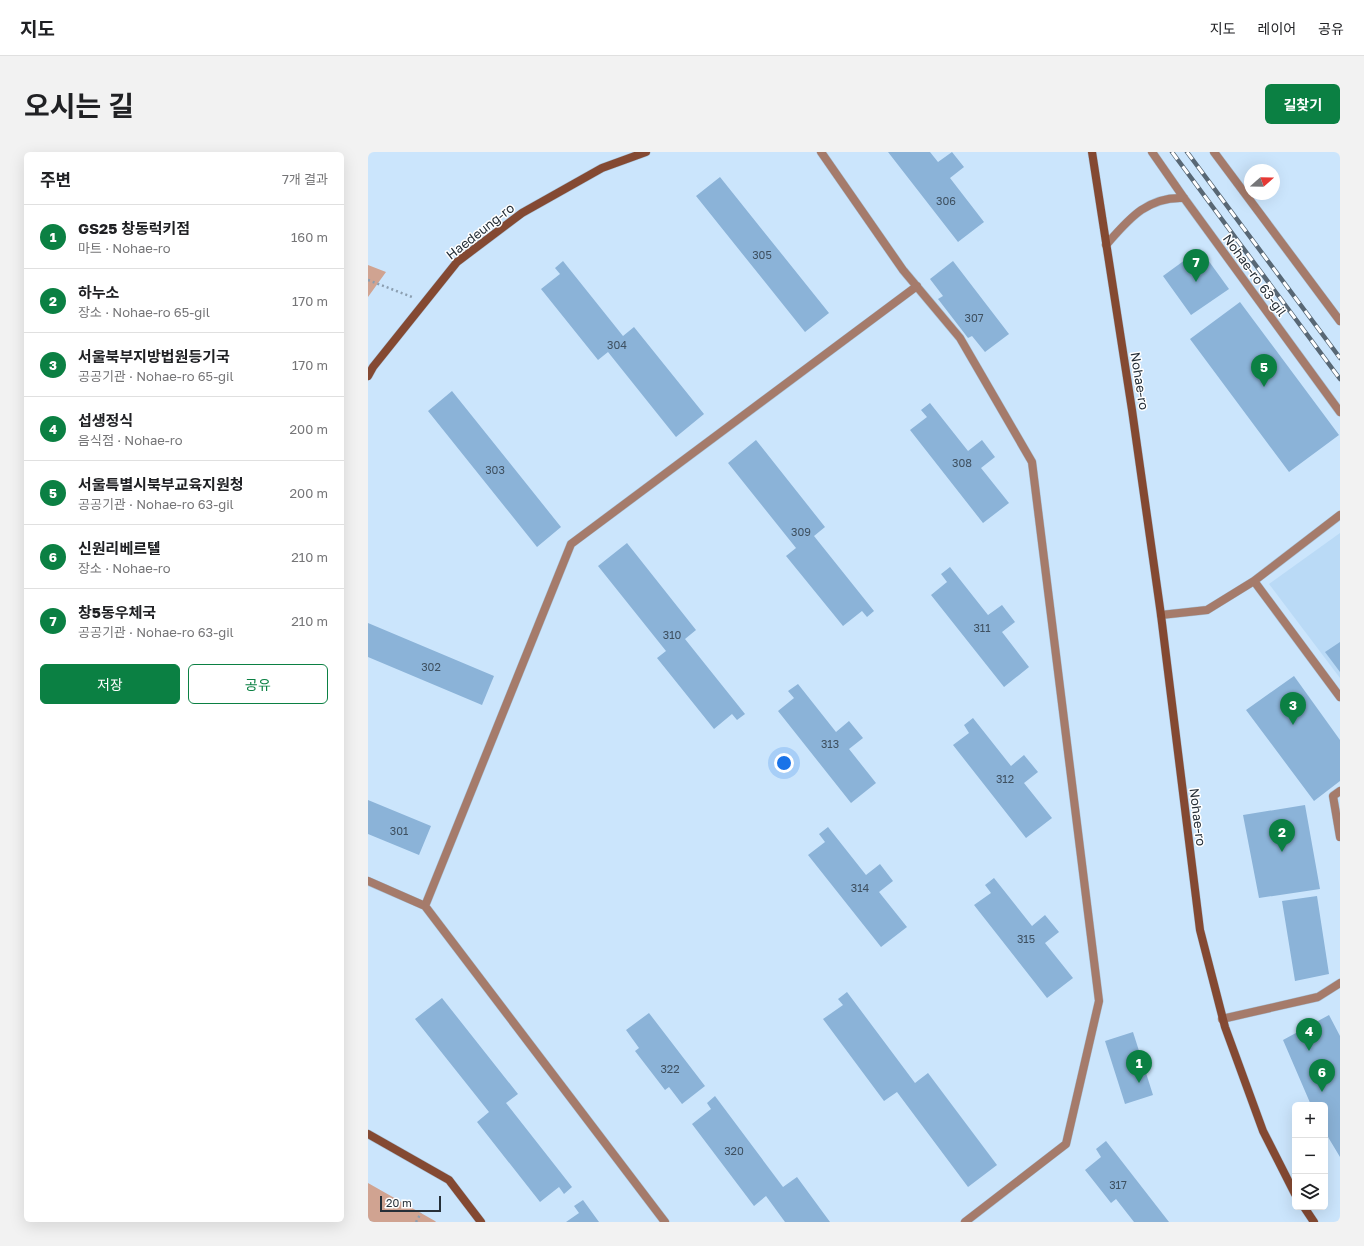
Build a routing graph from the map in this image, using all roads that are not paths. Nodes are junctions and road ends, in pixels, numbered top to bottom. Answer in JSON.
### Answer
{"nodes":[{"id":1,"x":646,"y":152,"type":"edge"},
{"id":2,"x":821,"y":152,"type":"edge"},
{"id":3,"x":1092,"y":152,"type":"edge"},
{"id":4,"x":1152,"y":152,"type":"edge"},
{"id":5,"x":1214,"y":152,"type":"edge"},
{"id":6,"x":1184,"y":198,"type":"junction"},
{"id":7,"x":1106,"y":245,"type":"junction"},
{"id":8,"x":917,"y":286,"type":"junction"},
{"id":9,"x":1340,"y":321,"type":"edge"},
{"id":10,"x":368,"y":376,"type":"edge"},
{"id":11,"x":1340,"y":412,"type":"edge"},
{"id":12,"x":1340,"y":515,"type":"edge"},
{"id":13,"x":1254,"y":581,"type":"junction"},
{"id":14,"x":1161,"y":615,"type":"junction"},
{"id":15,"x":1340,"y":697,"type":"edge"},
{"id":16,"x":1340,"y":791,"type":"edge"},
{"id":17,"x":1340,"y":837,"type":"edge"},
{"id":18,"x":368,"y":881,"type":"edge"},
{"id":19,"x":425,"y":906,"type":"junction"},
{"id":20,"x":1340,"y":983,"type":"edge"},
{"id":21,"x":1222,"y":1019,"type":"junction"},
{"id":22,"x":368,"y":1134,"type":"edge"},
{"id":23,"x":1292,"y":1188,"type":"edge"},
{"id":24,"x":1306,"y":1210,"type":"edge"},
{"id":25,"x":481,"y":1222,"type":"edge"},
{"id":26,"x":665,"y":1222,"type":"edge"},
{"id":27,"x":965,"y":1222,"type":"edge"},
{"id":28,"x":1314,"y":1222,"type":"edge"}],
"edges":[{"from":1,"to":10,"type":"main road","name":"Haedeung-ro"},
{"from":2,"to":8,"type":"street"},
{"from":3,"to":7,"type":"main road","name":"Nohae-ro"},
{"from":4,"to":6,"type":"street","name":"Nohae-ro 63-gil"},
{"from":5,"to":9,"type":"street"},
{"from":6,"to":7,"type":"street"},
{"from":6,"to":11,"type":"street","name":"Nohae-ro 63-gil"},
{"from":7,"to":14,"type":"main road","name":"Nohae-ro"},
{"from":8,"to":19,"type":"street"},
{"from":8,"to":27,"type":"street"},
{"from":12,"to":13,"type":"street"},
{"from":13,"to":14,"type":"street"},
{"from":13,"to":15,"type":"street"},
{"from":14,"to":21,"type":"main road","name":"Nohae-ro"},
{"from":16,"to":17,"type":"street"},
{"from":18,"to":19,"type":"street"},
{"from":19,"to":26,"type":"street"},
{"from":20,"to":21,"type":"street"},
{"from":21,"to":23,"type":"main road","name":"Nohae-ro"},
{"from":22,"to":25,"type":"main road"},
{"from":24,"to":28,"type":"main road"}]}
